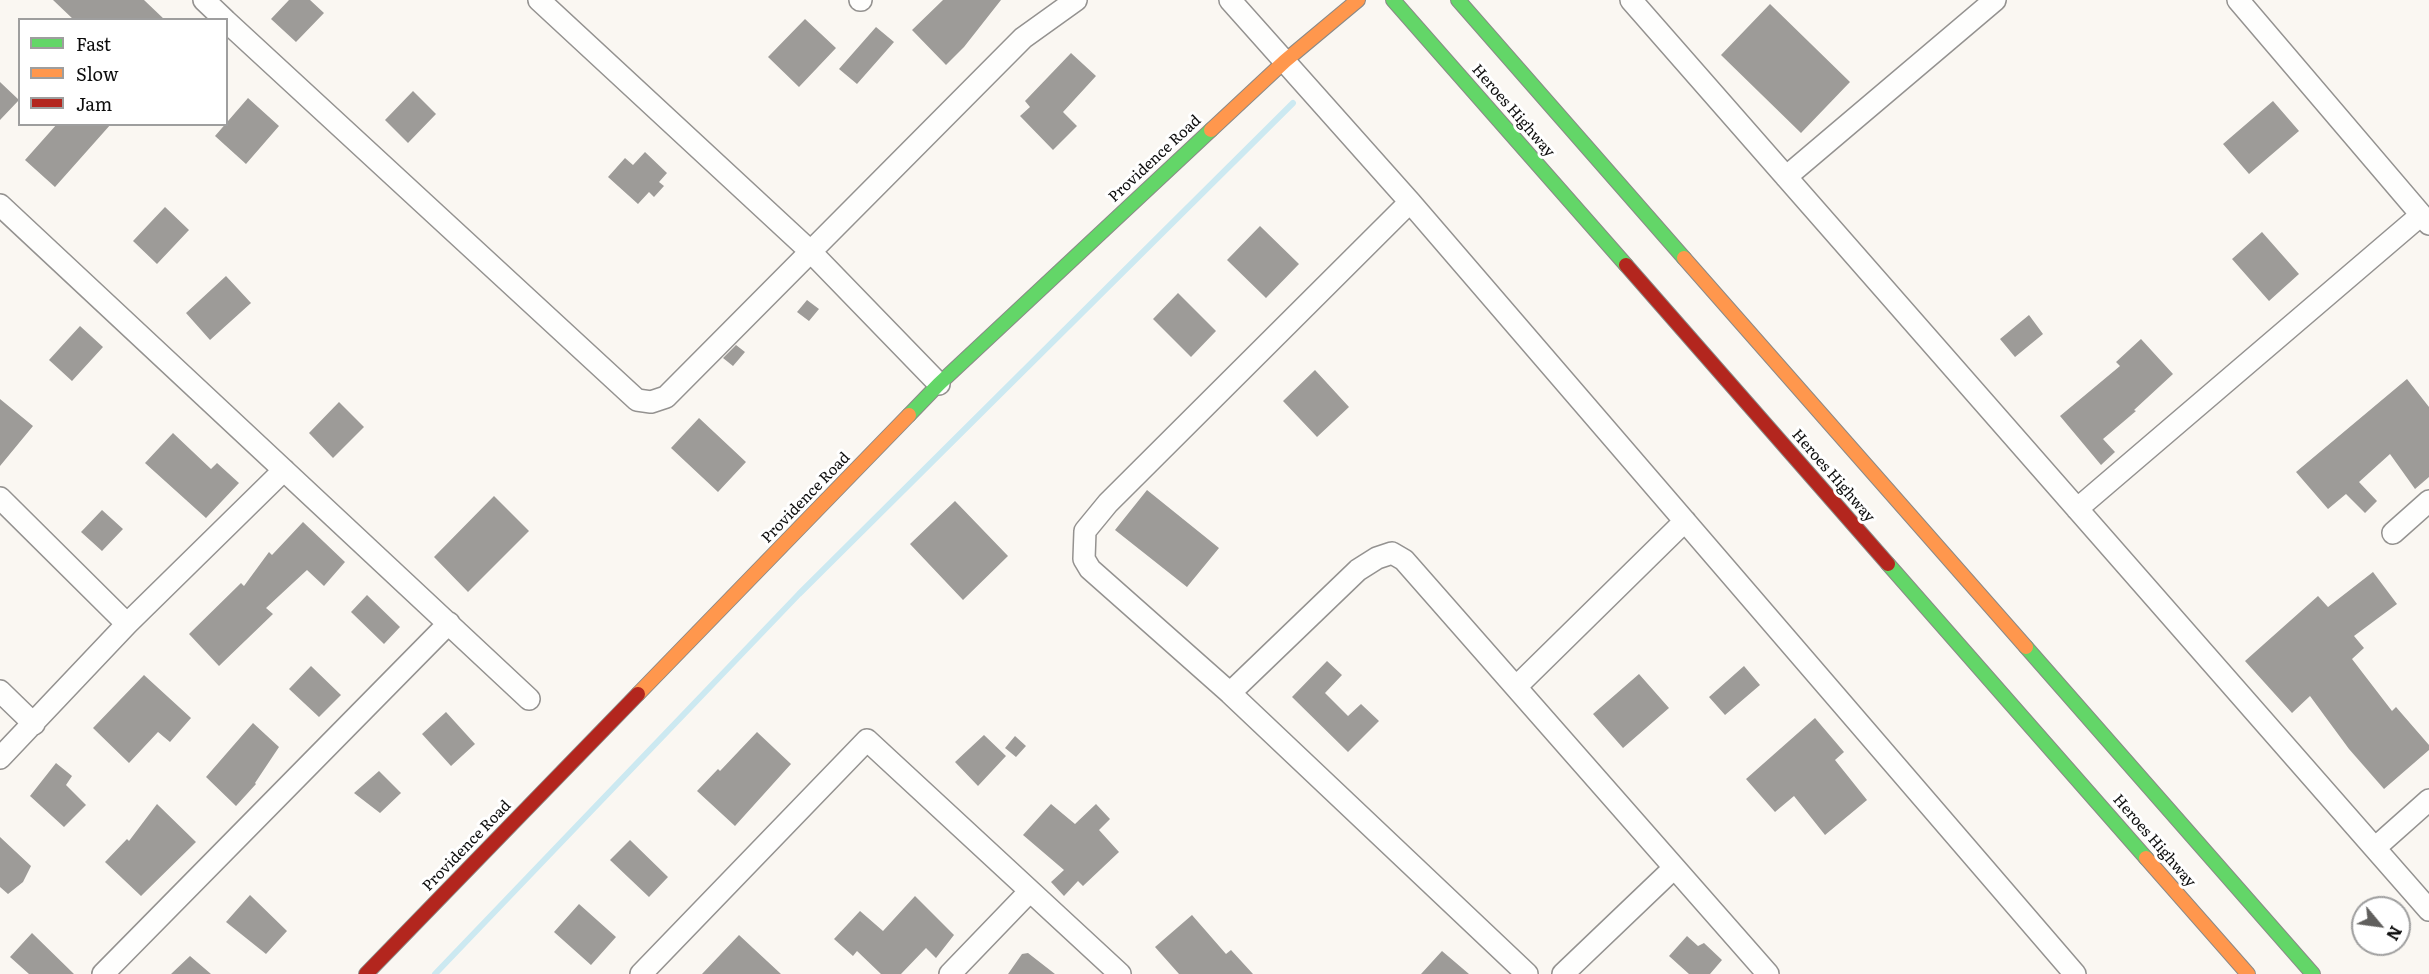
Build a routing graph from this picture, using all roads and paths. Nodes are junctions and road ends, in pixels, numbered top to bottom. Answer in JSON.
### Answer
{"nodes":[{"id":1,"x":204,"y":0,"type":"edge"},
{"id":2,"x":539,"y":0,"type":"edge"},
{"id":3,"x":1076,"y":0,"type":"edge"},
{"id":4,"x":1230,"y":0,"type":"edge"},
{"id":5,"x":1359,"y":0,"type":"edge"},
{"id":6,"x":1394,"y":0,"type":"edge"},
{"id":7,"x":1458,"y":0,"type":"edge"},
{"id":8,"x":1631,"y":0,"type":"edge"},
{"id":9,"x":1995,"y":0,"type":"edge"},
{"id":10,"x":2238,"y":0,"type":"edge"},
{"id":11,"x":1326,"y":9,"type":"dead end"},
{"id":12,"x":224,"y":18,"type":"edge"},
{"id":13,"x":1491,"y":20,"type":"dead end"},
{"id":14,"x":228,"y":22,"type":"edge"},
{"id":15,"x":1493,"y":40,"type":"junction"},
{"id":16,"x":1285,"y":61,"type":"junction"},
{"id":17,"x":1786,"y":177,"type":"junction"},
{"id":18,"x":1410,"y":202,"type":"junction"},
{"id":19,"x":0,"y":205,"type":"edge"},
{"id":20,"x":2425,"y":220,"type":"edge"},
{"id":21,"x":810,"y":251,"type":"junction"},
{"id":22,"x":939,"y":384,"type":"junction"},
{"id":23,"x":284,"y":470,"type":"junction"},
{"id":24,"x":0,"y":498,"type":"edge"},
{"id":25,"x":2429,"y":501,"type":"edge"},
{"id":26,"x":2077,"y":509,"type":"junction"},
{"id":27,"x":1685,"y":521,"type":"junction"},
{"id":28,"x":2393,"y":533,"type":"dead end"},
{"id":29,"x":448,"y":623,"type":"junction"},
{"id":30,"x":127,"y":624,"type":"junction"},
{"id":31,"x":1516,"y":687,"type":"junction"},
{"id":32,"x":0,"y":691,"type":"edge"},
{"id":33,"x":1230,"y":693,"type":"junction"},
{"id":34,"x":529,"y":699,"type":"dead end"},
{"id":35,"x":34,"y":724,"type":"junction"},
{"id":36,"x":0,"y":758,"type":"edge"},
{"id":37,"x":2429,"y":800,"type":"edge"},
{"id":38,"x":2374,"y":848,"type":"junction"},
{"id":39,"x":1674,"y":868,"type":"junction"},
{"id":40,"x":1030,"y":891,"type":"junction"},
{"id":41,"x":2429,"y":910,"type":"edge"},
{"id":42,"x":102,"y":974,"type":"edge"},
{"id":43,"x":366,"y":974,"type":"edge"},
{"id":44,"x":641,"y":974,"type":"edge"},
{"id":45,"x":951,"y":974,"type":"edge"},
{"id":46,"x":1120,"y":974,"type":"edge"},
{"id":47,"x":1527,"y":974,"type":"edge"},
{"id":48,"x":1563,"y":974,"type":"edge"},
{"id":49,"x":1768,"y":974,"type":"edge"},
{"id":50,"x":2075,"y":974,"type":"edge"},
{"id":51,"x":2248,"y":974,"type":"edge"},
{"id":52,"x":2313,"y":974,"type":"edge"}],
"edges":[{"from":1,"to":12,"type":"street"},
{"from":2,"to":21,"type":"street"},
{"from":3,"to":21,"type":"street"},
{"from":4,"to":16,"type":"street"},
{"from":5,"to":16,"type":"main road","name":"Providence Road"},
{"from":6,"to":51,"type":"main road","name":"Heroes Highway"},
{"from":7,"to":15,"type":"main road","name":"Heroes Highway"},
{"from":8,"to":17,"type":"street"},
{"from":9,"to":17,"type":"street"},
{"from":10,"to":20,"type":"street"},
{"from":11,"to":16,"type":"main road","name":"Providence Road"},
{"from":13,"to":15,"type":"main road"},
{"from":14,"to":21,"type":"street"},
{"from":15,"to":52,"type":"main road","name":"Heroes Highway"},
{"from":16,"to":18,"type":"street"},
{"from":16,"to":22,"type":"main road","name":"Providence Road"},
{"from":17,"to":26,"type":"street"},
{"from":18,"to":27,"type":"street"},
{"from":18,"to":33,"type":"street"},
{"from":19,"to":23,"type":"street"},
{"from":20,"to":26,"type":"street"},
{"from":21,"to":22,"type":"street"},
{"from":22,"to":43,"type":"main road","name":"Providence Road"},
{"from":23,"to":29,"type":"street"},
{"from":23,"to":30,"type":"street"},
{"from":24,"to":30,"type":"street"},
{"from":25,"to":28,"type":"street"},
{"from":26,"to":38,"type":"street"},
{"from":27,"to":31,"type":"street"},
{"from":27,"to":50,"type":"street"},
{"from":29,"to":34,"type":"street"},
{"from":29,"to":42,"type":"street"},
{"from":30,"to":35,"type":"street"},
{"from":31,"to":33,"type":"street"},
{"from":31,"to":39,"type":"street"},
{"from":32,"to":35,"type":"street"},
{"from":33,"to":47,"type":"street"},
{"from":35,"to":36,"type":"street"},
{"from":37,"to":38,"type":"street"},
{"from":38,"to":41,"type":"street"},
{"from":39,"to":48,"type":"street"},
{"from":39,"to":49,"type":"street"},
{"from":40,"to":44,"type":"street"},
{"from":40,"to":45,"type":"street"},
{"from":40,"to":46,"type":"street"}]}
